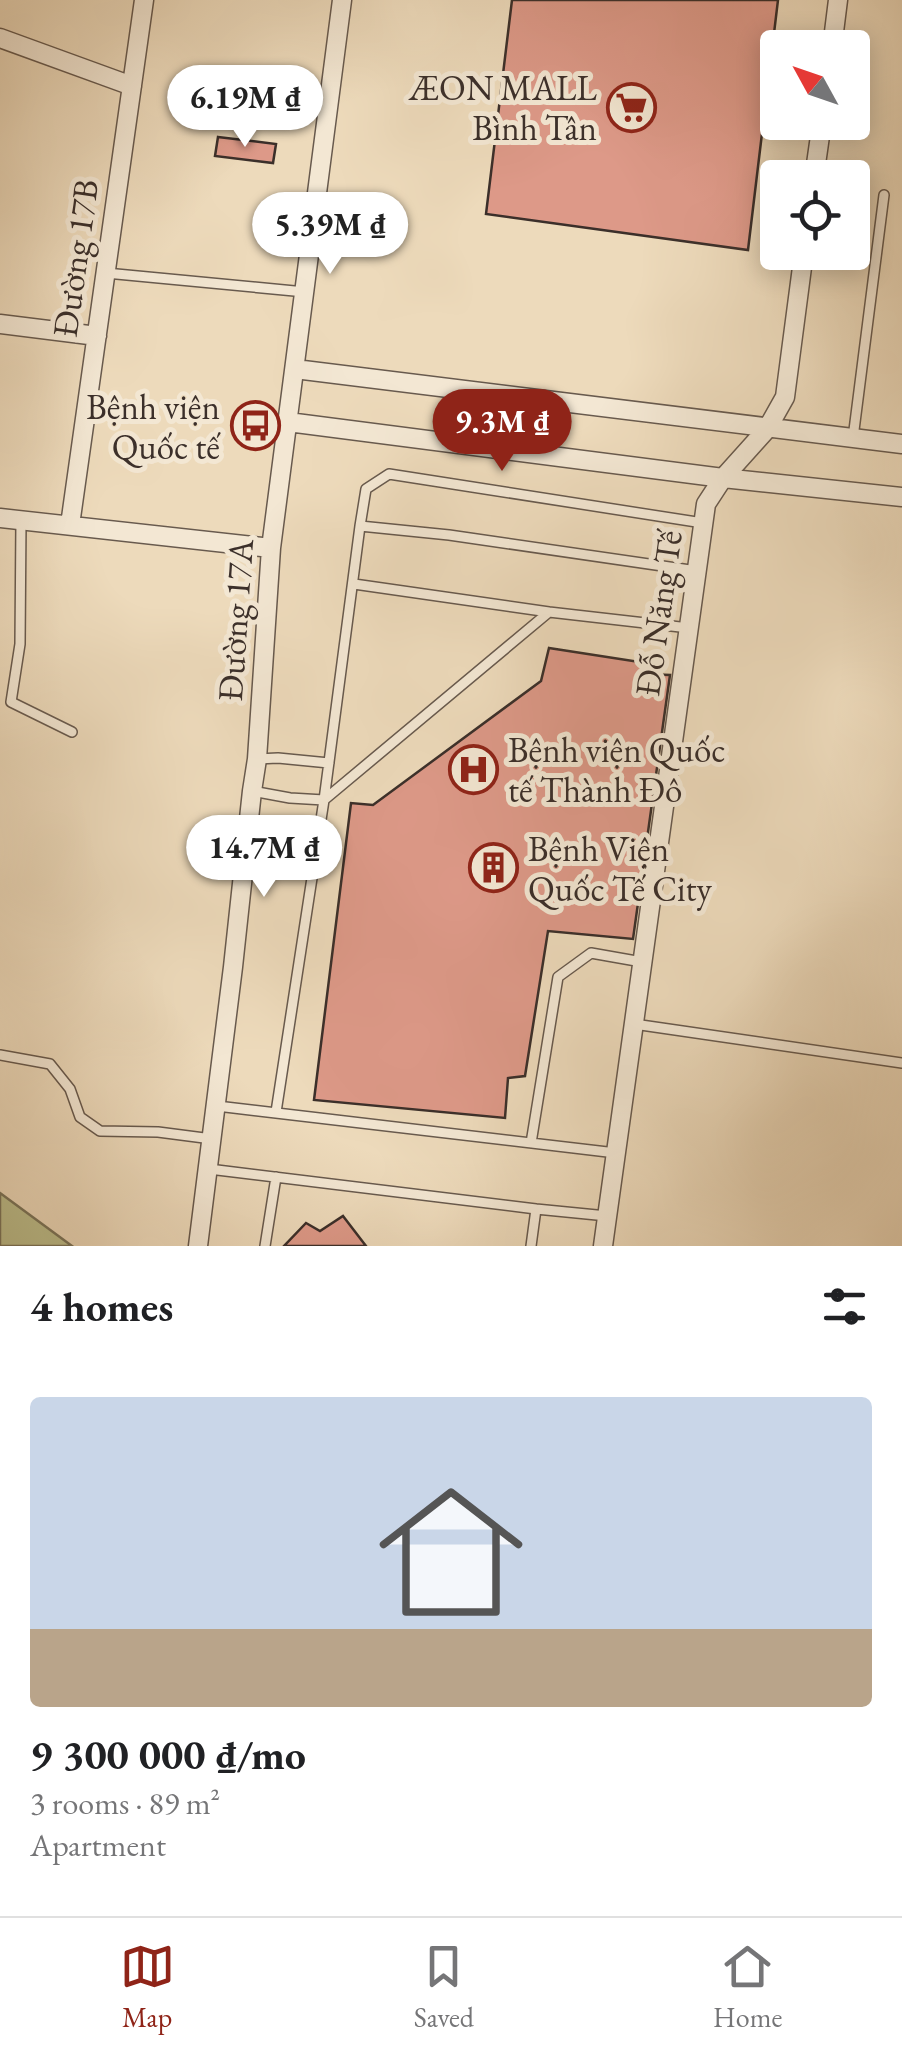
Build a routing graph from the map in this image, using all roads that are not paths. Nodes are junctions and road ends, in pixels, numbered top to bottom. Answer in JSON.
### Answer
{"nodes":[{"id":1,"x":144,"y":0,"type":"edge"},
{"id":2,"x":342,"y":0,"type":"edge"},
{"id":3,"x":838,"y":0,"type":"edge"},
{"id":4,"x":834,"y":30,"type":"edge"},
{"id":5,"x":0,"y":38,"type":"edge"},
{"id":6,"x":132,"y":86,"type":"junction"},
{"id":7,"x":884,"y":195,"type":"dead end"},
{"id":8,"x":802,"y":270,"type":"edge"},
{"id":9,"x":106,"y":272,"type":"junction"},
{"id":10,"x":305,"y":292,"type":"junction"},
{"id":11,"x":0,"y":324,"type":"edge"},
{"id":12,"x":97,"y":336,"type":"junction"},
{"id":13,"x":294,"y":369,"type":"junction"},
{"id":14,"x":288,"y":422,"type":"junction"},
{"id":15,"x":767,"y":429,"type":"junction"},
{"id":16,"x":853,"y":438,"type":"junction"},
{"id":17,"x":902,"y":444,"type":"edge"},
{"id":18,"x":723,"y":478,"type":"junction"},
{"id":19,"x":902,"y":497,"type":"edge"},
{"id":20,"x":0,"y":518,"type":"edge"},
{"id":21,"x":21,"y":520,"type":"junction"},
{"id":22,"x":703,"y":523,"type":"junction"},
{"id":23,"x":70,"y":524,"type":"junction"},
{"id":24,"x":360,"y":526,"type":"junction"},
{"id":25,"x":272,"y":548,"type":"junction"},
{"id":26,"x":697,"y":572,"type":"junction"},
{"id":27,"x":354,"y":584,"type":"junction"},
{"id":28,"x":549,"y":612,"type":"junction"},
{"id":29,"x":689,"y":628,"type":"junction"},
{"id":30,"x":72,"y":732,"type":"dead end"},
{"id":31,"x":258,"y":758,"type":"junction"},
{"id":32,"x":329,"y":763,"type":"junction"},
{"id":33,"x":252,"y":791,"type":"junction"},
{"id":34,"x":324,"y":800,"type":"junction"},
{"id":35,"x":642,"y":962,"type":"junction"},
{"id":36,"x":634,"y":1024,"type":"junction"},
{"id":37,"x":0,"y":1055,"type":"edge"},
{"id":38,"x":902,"y":1063,"type":"edge"},
{"id":39,"x":216,"y":1106,"type":"junction"},
{"id":40,"x":276,"y":1112,"type":"junction"},
{"id":41,"x":212,"y":1139,"type":"junction"},
{"id":42,"x":531,"y":1144,"type":"junction"},
{"id":43,"x":616,"y":1153,"type":"junction"},
{"id":44,"x":208,"y":1169,"type":"junction"},
{"id":45,"x":276,"y":1177,"type":"junction"},
{"id":46,"x":536,"y":1209,"type":"junction"},
{"id":47,"x":607,"y":1216,"type":"junction"},
{"id":48,"x":198,"y":1246,"type":"edge"},
{"id":49,"x":265,"y":1246,"type":"edge"},
{"id":50,"x":531,"y":1246,"type":"edge"},
{"id":51,"x":603,"y":1246,"type":"edge"}],
"edges":[{"from":1,"to":6,"type":"street","name":"Đường 17B"},
{"from":2,"to":10,"type":"street","name":"Đường 17A"},
{"from":3,"to":4,"type":"street"},
{"from":5,"to":6,"type":"street"},
{"from":6,"to":9,"type":"street","name":"Đường 17B"},
{"from":7,"to":16,"type":"lane"},
{"from":8,"to":15,"type":"street","name":"Đỗ Năng Tế"},
{"from":9,"to":10,"type":"lane"},
{"from":9,"to":12,"type":"street","name":"Đường 17B"},
{"from":10,"to":13,"type":"street","name":"Đường 17A"},
{"from":11,"to":12,"type":"street"},
{"from":12,"to":23,"type":"street","name":"Đường 17B"},
{"from":13,"to":14,"type":"street","name":"Đường 17A"},
{"from":13,"to":15,"type":"street"},
{"from":14,"to":18,"type":"street"},
{"from":14,"to":25,"type":"street","name":"Đường 17A"},
{"from":15,"to":16,"type":"street"},
{"from":15,"to":18,"type":"street","name":"Đỗ Năng Tế"},
{"from":16,"to":17,"type":"street"},
{"from":18,"to":19,"type":"street"},
{"from":18,"to":22,"type":"street","name":"Đỗ Năng Tế"},
{"from":20,"to":21,"type":"street"},
{"from":21,"to":23,"type":"street"},
{"from":21,"to":30,"type":"lane"},
{"from":22,"to":24,"type":"lane"},
{"from":22,"to":26,"type":"street","name":"Đỗ Năng Tế"},
{"from":23,"to":25,"type":"street"},
{"from":24,"to":26,"type":"lane"},
{"from":24,"to":27,"type":"lane"},
{"from":25,"to":31,"type":"street","name":"Đường 17A"},
{"from":26,"to":29,"type":"street","name":"Đỗ Năng Tế"},
{"from":27,"to":28,"type":"lane"},
{"from":27,"to":32,"type":"lane"},
{"from":28,"to":29,"type":"lane"},
{"from":28,"to":34,"type":"lane"},
{"from":29,"to":35,"type":"street","name":"Đỗ Năng Tế"},
{"from":31,"to":32,"type":"lane"},
{"from":31,"to":33,"type":"street","name":"Đường 17A"},
{"from":32,"to":34,"type":"lane"},
{"from":33,"to":34,"type":"lane"},
{"from":33,"to":39,"type":"street","name":"Đường 17A"},
{"from":34,"to":40,"type":"lane"},
{"from":35,"to":36,"type":"street","name":"Đỗ Năng Tế"},
{"from":35,"to":42,"type":"lane"},
{"from":36,"to":38,"type":"lane"},
{"from":36,"to":43,"type":"street","name":"Đỗ Năng Tế"},
{"from":37,"to":41,"type":"lane"},
{"from":39,"to":40,"type":"lane"},
{"from":39,"to":41,"type":"street","name":"Đường 17A"},
{"from":40,"to":42,"type":"lane"},
{"from":41,"to":44,"type":"street","name":"Đường 17A"},
{"from":42,"to":43,"type":"lane"},
{"from":43,"to":47,"type":"street","name":"Đỗ Năng Tế"},
{"from":44,"to":45,"type":"lane"},
{"from":44,"to":48,"type":"street","name":"Đường 17A"},
{"from":45,"to":46,"type":"lane"},
{"from":45,"to":49,"type":"lane"},
{"from":46,"to":47,"type":"lane"},
{"from":46,"to":50,"type":"lane"},
{"from":47,"to":51,"type":"street","name":"Đỗ Năng Tế"}]}
